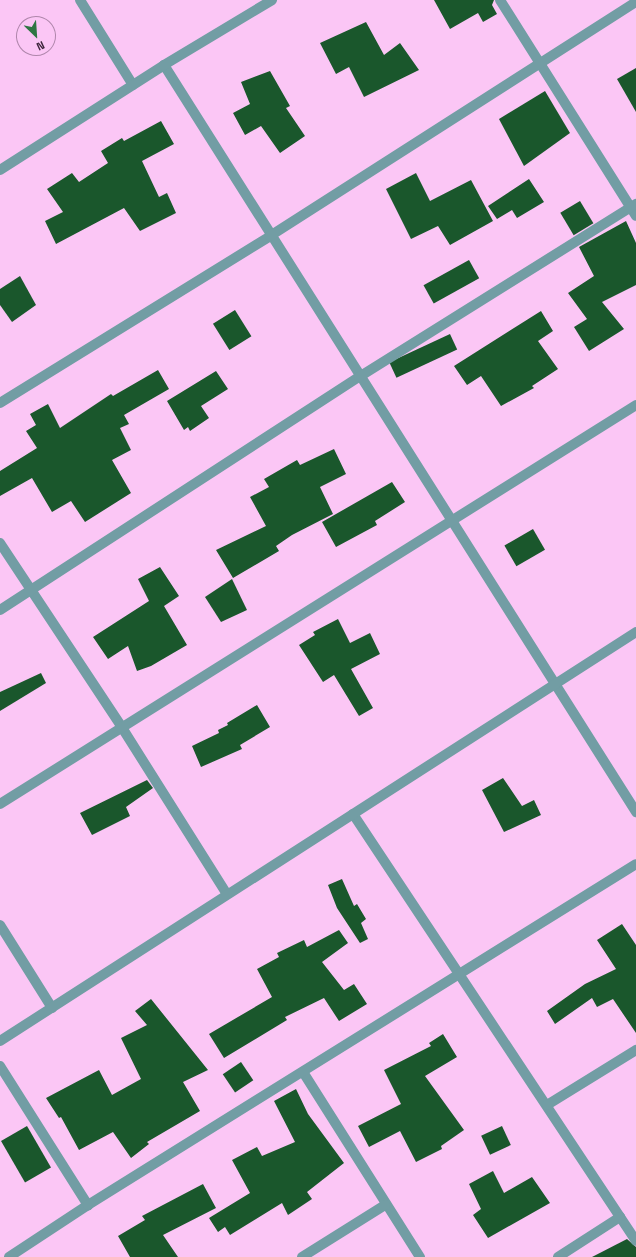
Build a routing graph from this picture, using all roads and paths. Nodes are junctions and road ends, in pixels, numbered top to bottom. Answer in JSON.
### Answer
{"nodes":[{"id":1,"x":80,"y":0,"type":"edge"},
{"id":2,"x":272,"y":0,"type":"edge"},
{"id":3,"x":500,"y":0,"type":"edge"},
{"id":4,"x":636,"y":2,"type":"edge"},
{"id":5,"x":541,"y":64,"type":"junction"},
{"id":6,"x":164,"y":65,"type":"junction"},
{"id":7,"x":133,"y":85,"type":"junction"},
{"id":8,"x":0,"y":170,"type":"edge"},
{"id":9,"x":633,"y":205,"type":"edge"},
{"id":10,"x":636,"y":216,"type":"edge"},
{"id":11,"x":270,"y":236,"type":"junction"},
{"id":12,"x":359,"y":377,"type":"junction"},
{"id":13,"x":0,"y":403,"type":"edge"},
{"id":14,"x":636,"y":404,"type":"edge"},
{"id":15,"x":451,"y":520,"type":"junction"},
{"id":16,"x":0,"y":543,"type":"edge"},
{"id":17,"x":30,"y":591,"type":"junction"},
{"id":18,"x":0,"y":610,"type":"edge"},
{"id":19,"x":636,"y":632,"type":"edge"},
{"id":20,"x":556,"y":683,"type":"junction"},
{"id":21,"x":121,"y":726,"type":"junction"},
{"id":22,"x":0,"y":804,"type":"edge"},
{"id":23,"x":636,"y":812,"type":"edge"},
{"id":24,"x":353,"y":814,"type":"junction"},
{"id":25,"x":636,"y":864,"type":"edge"},
{"id":26,"x":227,"y":894,"type":"junction"},
{"id":27,"x":0,"y":925,"type":"edge"},
{"id":28,"x":461,"y":974,"type":"junction"},
{"id":29,"x":52,"y":1008,"type":"junction"},
{"id":30,"x":0,"y":1041,"type":"edge"},
{"id":31,"x":636,"y":1050,"type":"edge"},
{"id":32,"x":0,"y":1066,"type":"edge"},
{"id":33,"x":303,"y":1072,"type":"junction"},
{"id":34,"x":547,"y":1105,"type":"junction"},
{"id":35,"x":385,"y":1204,"type":"junction"},
{"id":36,"x":88,"y":1205,"type":"junction"},
{"id":37,"x":620,"y":1217,"type":"junction"},
{"id":38,"x":633,"y":1230,"type":"edge"},
{"id":39,"x":636,"y":1241,"type":"edge"},
{"id":40,"x":9,"y":1257,"type":"edge"},
{"id":41,"x":302,"y":1257,"type":"edge"},
{"id":42,"x":420,"y":1257,"type":"edge"},
{"id":43,"x":558,"y":1257,"type":"edge"}],
"edges":[{"from":1,"to":7,"type":"street"},
{"from":2,"to":6,"type":"street"},
{"from":3,"to":5,"type":"street"},
{"from":4,"to":5,"type":"street"},
{"from":5,"to":9,"type":"street"},
{"from":5,"to":11,"type":"street"},
{"from":6,"to":7,"type":"street"},
{"from":6,"to":11,"type":"street"},
{"from":7,"to":8,"type":"street"},
{"from":9,"to":10,"type":"street"},
{"from":9,"to":12,"type":"street"},
{"from":11,"to":12,"type":"street"},
{"from":11,"to":13,"type":"street"},
{"from":12,"to":15,"type":"street"},
{"from":12,"to":17,"type":"street"},
{"from":14,"to":15,"type":"street"},
{"from":15,"to":20,"type":"street"},
{"from":15,"to":21,"type":"street"},
{"from":16,"to":17,"type":"street"},
{"from":17,"to":18,"type":"street"},
{"from":17,"to":21,"type":"street"},
{"from":19,"to":20,"type":"street"},
{"from":20,"to":23,"type":"street"},
{"from":20,"to":24,"type":"street"},
{"from":21,"to":22,"type":"street"},
{"from":21,"to":26,"type":"street"},
{"from":24,"to":26,"type":"street"},
{"from":24,"to":28,"type":"street"},
{"from":25,"to":28,"type":"street"},
{"from":26,"to":29,"type":"street"},
{"from":27,"to":29,"type":"street"},
{"from":28,"to":33,"type":"street"},
{"from":28,"to":34,"type":"street"},
{"from":29,"to":30,"type":"street"},
{"from":31,"to":34,"type":"street"},
{"from":32,"to":36,"type":"street"},
{"from":33,"to":35,"type":"street"},
{"from":33,"to":36,"type":"street"},
{"from":34,"to":37,"type":"street"},
{"from":35,"to":41,"type":"street"},
{"from":35,"to":42,"type":"street"},
{"from":36,"to":40,"type":"street"},
{"from":37,"to":38,"type":"street"},
{"from":37,"to":43,"type":"street"},
{"from":38,"to":39,"type":"street"}]}
